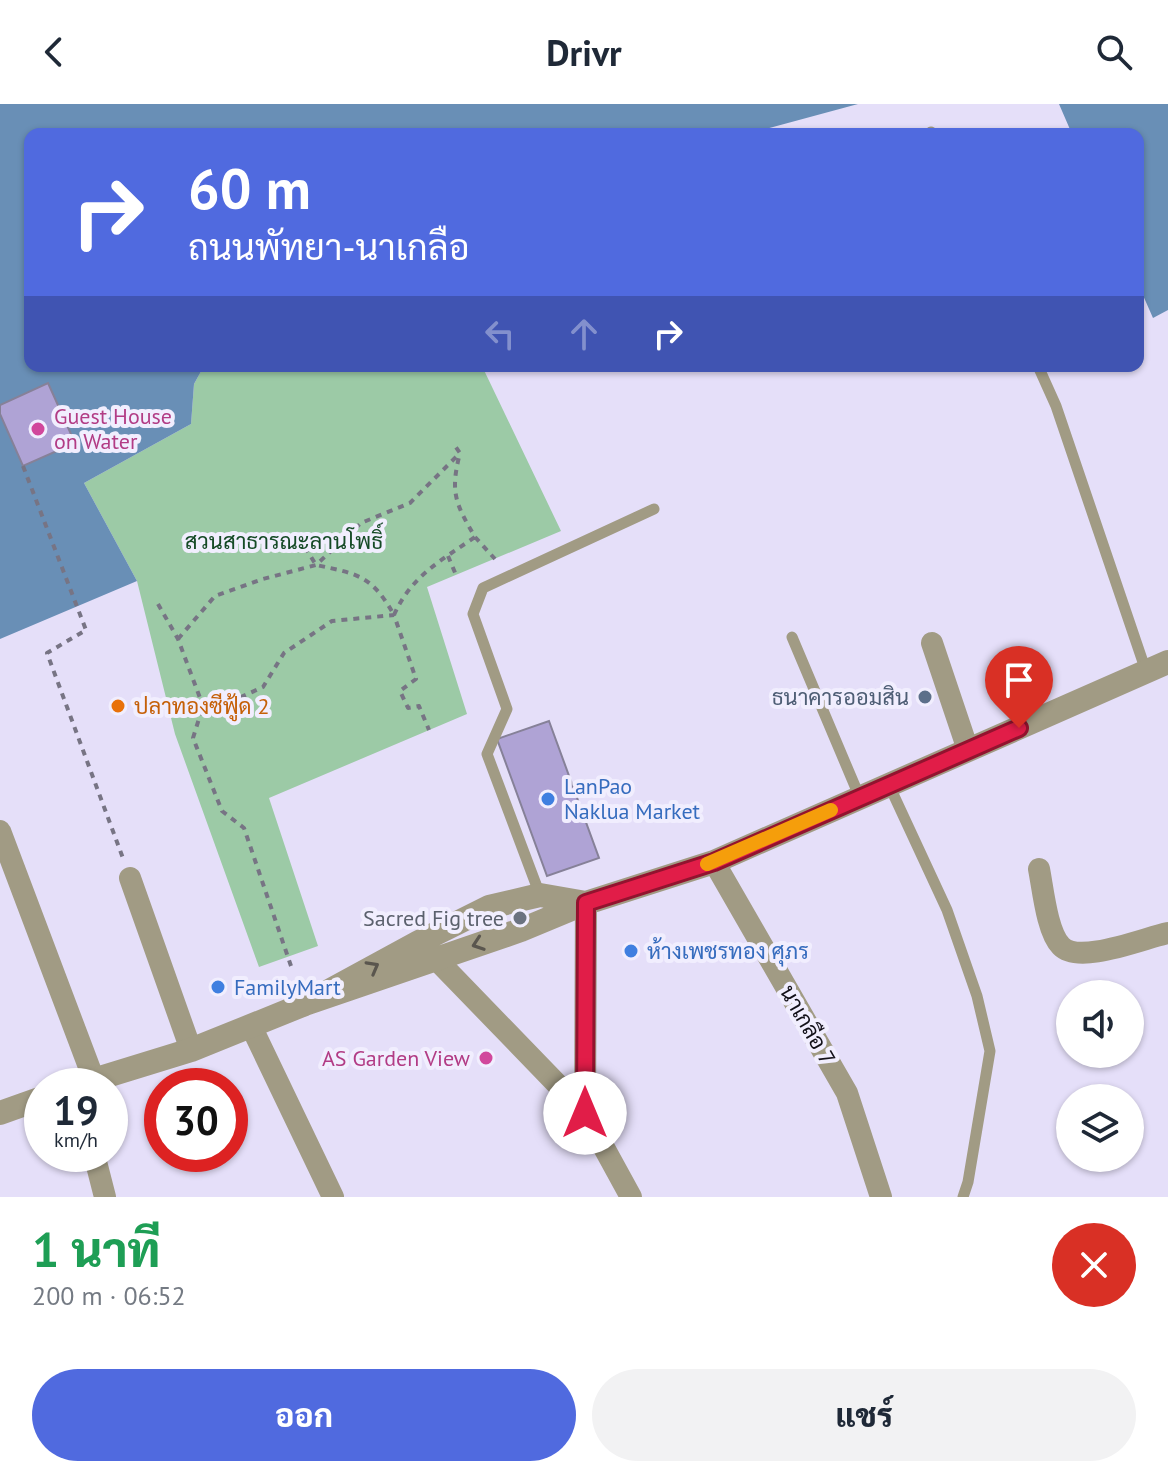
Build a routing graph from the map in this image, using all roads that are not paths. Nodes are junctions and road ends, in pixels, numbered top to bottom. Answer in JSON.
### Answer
{"nodes":[{"id":1,"x":1041,"y":372,"type":"edge"},
{"id":2,"x":654,"y":509,"type":"dead end"},
{"id":3,"x":792,"y":637,"type":"dead end"},
{"id":4,"x":932,"y":643,"type":"dead end"},
{"id":5,"x":1157,"y":666,"type":"edge"},
{"id":6,"x":968,"y":750,"type":"junction"},
{"id":7,"x":889,"y":785,"type":"junction"},
{"id":8,"x":860,"y":798,"type":"junction"},
{"id":9,"x":0,"y":831,"type":"edge"},
{"id":10,"x":714,"y":862,"type":"junction"},
{"id":11,"x":1039,"y":869,"type":"dead end"},
{"id":12,"x":130,"y":878,"type":"road end"},
{"id":13,"x":540,"y":895,"type":"junction"},
{"id":14,"x":586,"y":903,"type":"junction"},
{"id":15,"x":1168,"y":933,"type":"edge"},
{"id":16,"x":436,"y":959,"type":"junction"},
{"id":17,"x":305,"y":1004,"type":"junction"},
{"id":18,"x":251,"y":1026,"type":"junction"},
{"id":19,"x":191,"y":1050,"type":"junction"},
{"id":20,"x":75,"y":1068,"type":"edge"},
{"id":21,"x":128,"y":1069,"type":"edge"},
{"id":22,"x":24,"y":1104,"type":"edge"},
{"id":23,"x":0,"y":1113,"type":"edge"},
{"id":24,"x":585,"y":1113,"type":"junction"},
{"id":25,"x":99,"y":1172,"type":"edge"},
{"id":26,"x":105,"y":1197,"type":"edge"},
{"id":27,"x":333,"y":1197,"type":"edge"},
{"id":28,"x":631,"y":1197,"type":"edge"},
{"id":29,"x":881,"y":1197,"type":"edge"},
{"id":30,"x":963,"y":1197,"type":"edge"}],
"edges":[{"from":1,"to":5,"type":"lane"},
{"from":2,"to":13,"type":"lane"},
{"from":3,"to":8,"type":"lane"},
{"from":4,"to":6,"type":"street"},
{"from":5,"to":6,"type":"street"},
{"from":6,"to":7,"type":"street"},
{"from":7,"to":8,"type":"street"},
{"from":7,"to":30,"type":"lane"},
{"from":8,"to":10,"type":"street"},
{"from":9,"to":20,"type":"street"},
{"from":10,"to":14,"type":"street"},
{"from":10,"to":29,"type":"street","name":"นาเกลือ 7"},
{"from":11,"to":15,"type":"street"},
{"from":12,"to":19,"type":"street"},
{"from":13,"to":14,"type":"street"},
{"from":17,"to":13,"type":"street","one_way":true},
{"from":14,"to":16,"type":"street","one_way":true},
{"from":14,"to":24,"type":"street"},
{"from":16,"to":17,"type":"street"},
{"from":16,"to":24,"type":"street"},
{"from":17,"to":18,"type":"street"},
{"from":18,"to":19,"type":"street"},
{"from":18,"to":27,"type":"street"},
{"from":19,"to":21,"type":"street"},
{"from":22,"to":23,"type":"street"},
{"from":24,"to":28,"type":"street"},
{"from":25,"to":26,"type":"street"}]}
